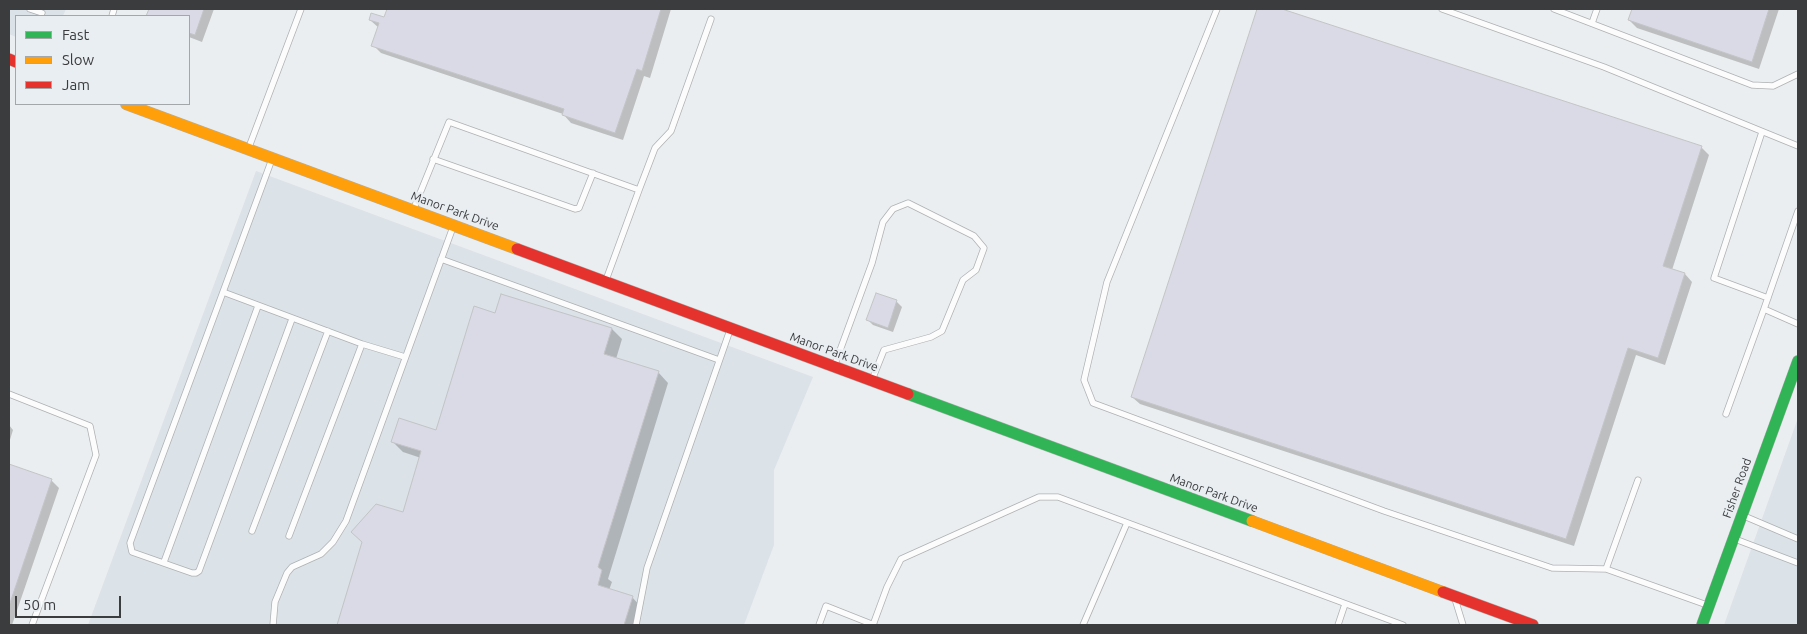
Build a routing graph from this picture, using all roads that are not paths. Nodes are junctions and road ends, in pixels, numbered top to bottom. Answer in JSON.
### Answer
{"nodes":[{"id":1,"x":30,"y":9,"type":"edge"},
{"id":2,"x":301,"y":9,"type":"edge"},
{"id":3,"x":1217,"y":9,"type":"edge"},
{"id":4,"x":1442,"y":9,"type":"edge"},
{"id":5,"x":1554,"y":9,"type":"edge"},
{"id":6,"x":1597,"y":9,"type":"edge"},
{"id":7,"x":1570,"y":11,"type":"edge"},
{"id":8,"x":42,"y":13,"type":"edge"},
{"id":9,"x":711,"y":19,"type":"dead end"},
{"id":10,"x":1592,"y":23,"type":"junction"},
{"id":11,"x":1798,"y":74,"type":"edge"},
{"id":12,"x":129,"y":105,"type":"edge"},
{"id":13,"x":1762,"y":132,"type":"junction"},
{"id":14,"x":1798,"y":146,"type":"edge"},
{"id":15,"x":248,"y":150,"type":"junction"},
{"id":16,"x":272,"y":158,"type":"junction"},
{"id":17,"x":433,"y":159,"type":"junction"},
{"id":18,"x":593,"y":173,"type":"junction"},
{"id":19,"x":639,"y":190,"type":"junction"},
{"id":20,"x":414,"y":210,"type":"junction"},
{"id":21,"x":1798,"y":211,"type":"edge"},
{"id":22,"x":453,"y":225,"type":"junction"},
{"id":23,"x":441,"y":258,"type":"junction"},
{"id":24,"x":606,"y":282,"type":"junction"},
{"id":25,"x":223,"y":292,"type":"junction"},
{"id":26,"x":1768,"y":298,"type":"junction"},
{"id":27,"x":258,"y":306,"type":"junction"},
{"id":28,"x":1764,"y":309,"type":"junction"},
{"id":29,"x":292,"y":318,"type":"junction"},
{"id":30,"x":1798,"y":324,"type":"edge"},
{"id":31,"x":731,"y":328,"type":"junction"},
{"id":32,"x":328,"y":331,"type":"junction"},
{"id":33,"x":362,"y":344,"type":"junction"},
{"id":34,"x":406,"y":357,"type":"junction"},
{"id":35,"x":719,"y":360,"type":"junction"},
{"id":36,"x":1798,"y":361,"type":"edge"},
{"id":37,"x":834,"y":366,"type":"junction"},
{"id":38,"x":871,"y":380,"type":"junction"},
{"id":39,"x":9,"y":394,"type":"edge"},
{"id":40,"x":1726,"y":414,"type":"dead end"},
{"id":41,"x":1638,"y":480,"type":"dead end"},
{"id":42,"x":1742,"y":515,"type":"junction"},
{"id":43,"x":1127,"y":523,"type":"junction"},
{"id":44,"x":252,"y":531,"type":"dead end"},
{"id":45,"x":289,"y":536,"type":"dead end"},
{"id":46,"x":1734,"y":539,"type":"junction"},
{"id":47,"x":1798,"y":539,"type":"edge"},
{"id":48,"x":164,"y":562,"type":"junction"},
{"id":49,"x":1798,"y":563,"type":"edge"},
{"id":50,"x":1606,"y":569,"type":"junction"},
{"id":51,"x":1454,"y":596,"type":"junction"},
{"id":52,"x":1345,"y":604,"type":"junction"},
{"id":53,"x":1709,"y":606,"type":"junction"},
{"id":54,"x":32,"y":625,"type":"edge"},
{"id":55,"x":272,"y":625,"type":"edge"},
{"id":56,"x":636,"y":625,"type":"edge"},
{"id":57,"x":819,"y":625,"type":"edge"},
{"id":58,"x":874,"y":625,"type":"edge"},
{"id":59,"x":1083,"y":625,"type":"edge"},
{"id":60,"x":1338,"y":625,"type":"edge"},
{"id":61,"x":1404,"y":625,"type":"edge"},
{"id":62,"x":1464,"y":625,"type":"edge"},
{"id":63,"x":1533,"y":625,"type":"edge"},
{"id":64,"x":1702,"y":625,"type":"edge"}],
"edges":[{"from":1,"to":8,"type":"lane"},
{"from":2,"to":15,"type":"lane"},
{"from":3,"to":50,"type":"lane"},
{"from":4,"to":13,"type":"lane"},
{"from":5,"to":7,"type":"lane"},
{"from":6,"to":10,"type":"lane"},
{"from":7,"to":10,"type":"lane"},
{"from":9,"to":19,"type":"lane"},
{"from":10,"to":11,"type":"lane"},
{"from":12,"to":15,"type":"street","name":"Manor Park Drive"},
{"from":13,"to":14,"type":"lane"},
{"from":13,"to":26,"type":"lane"},
{"from":15,"to":16,"type":"street","name":"Manor Park Drive"},
{"from":16,"to":20,"type":"street","name":"Manor Park Drive"},
{"from":16,"to":25,"type":"lane"},
{"from":17,"to":18,"type":"lane"},
{"from":17,"to":18,"type":"lane"},
{"from":17,"to":20,"type":"lane"},
{"from":18,"to":19,"type":"lane"},
{"from":19,"to":24,"type":"lane"},
{"from":20,"to":22,"type":"street","name":"Manor Park Drive"},
{"from":21,"to":26,"type":"lane"},
{"from":22,"to":23,"type":"lane"},
{"from":22,"to":24,"type":"street","name":"Manor Park Drive"},
{"from":23,"to":34,"type":"lane"},
{"from":23,"to":35,"type":"lane"},
{"from":24,"to":31,"type":"street","name":"Manor Park Drive"},
{"from":25,"to":27,"type":"lane"},
{"from":25,"to":48,"type":"lane"},
{"from":26,"to":28,"type":"lane"},
{"from":27,"to":29,"type":"lane"},
{"from":27,"to":48,"type":"lane"},
{"from":28,"to":30,"type":"lane"},
{"from":28,"to":40,"type":"lane"},
{"from":29,"to":32,"type":"lane"},
{"from":29,"to":48,"type":"lane"},
{"from":31,"to":35,"type":"lane"},
{"from":31,"to":37,"type":"street","name":"Manor Park Drive"},
{"from":32,"to":33,"type":"lane"},
{"from":32,"to":44,"type":"lane"},
{"from":33,"to":34,"type":"lane"},
{"from":33,"to":45,"type":"lane"},
{"from":34,"to":55,"type":"lane"},
{"from":35,"to":56,"type":"lane"},
{"from":36,"to":42,"type":"street","name":"Fisher Road"},
{"from":37,"to":38,"type":"street","name":"Manor Park Drive"},
{"from":37,"to":38,"type":"lane"},
{"from":38,"to":51,"type":"street","name":"Manor Park Drive"},
{"from":39,"to":54,"type":"lane"},
{"from":41,"to":50,"type":"lane"},
{"from":42,"to":46,"type":"street","name":"Fisher Road"},
{"from":42,"to":47,"type":"lane"},
{"from":43,"to":52,"type":"lane"},
{"from":43,"to":58,"type":"lane"},
{"from":43,"to":59,"type":"lane"},
{"from":46,"to":49,"type":"lane"},
{"from":46,"to":53,"type":"street","name":"Fisher Road"},
{"from":50,"to":53,"type":"lane"},
{"from":51,"to":62,"type":"lane"},
{"from":51,"to":63,"type":"street","name":"Manor Park Drive"},
{"from":52,"to":60,"type":"lane"},
{"from":52,"to":61,"type":"lane"},
{"from":53,"to":64,"type":"street","name":"Fisher Road"},
{"from":57,"to":58,"type":"lane"}]}
